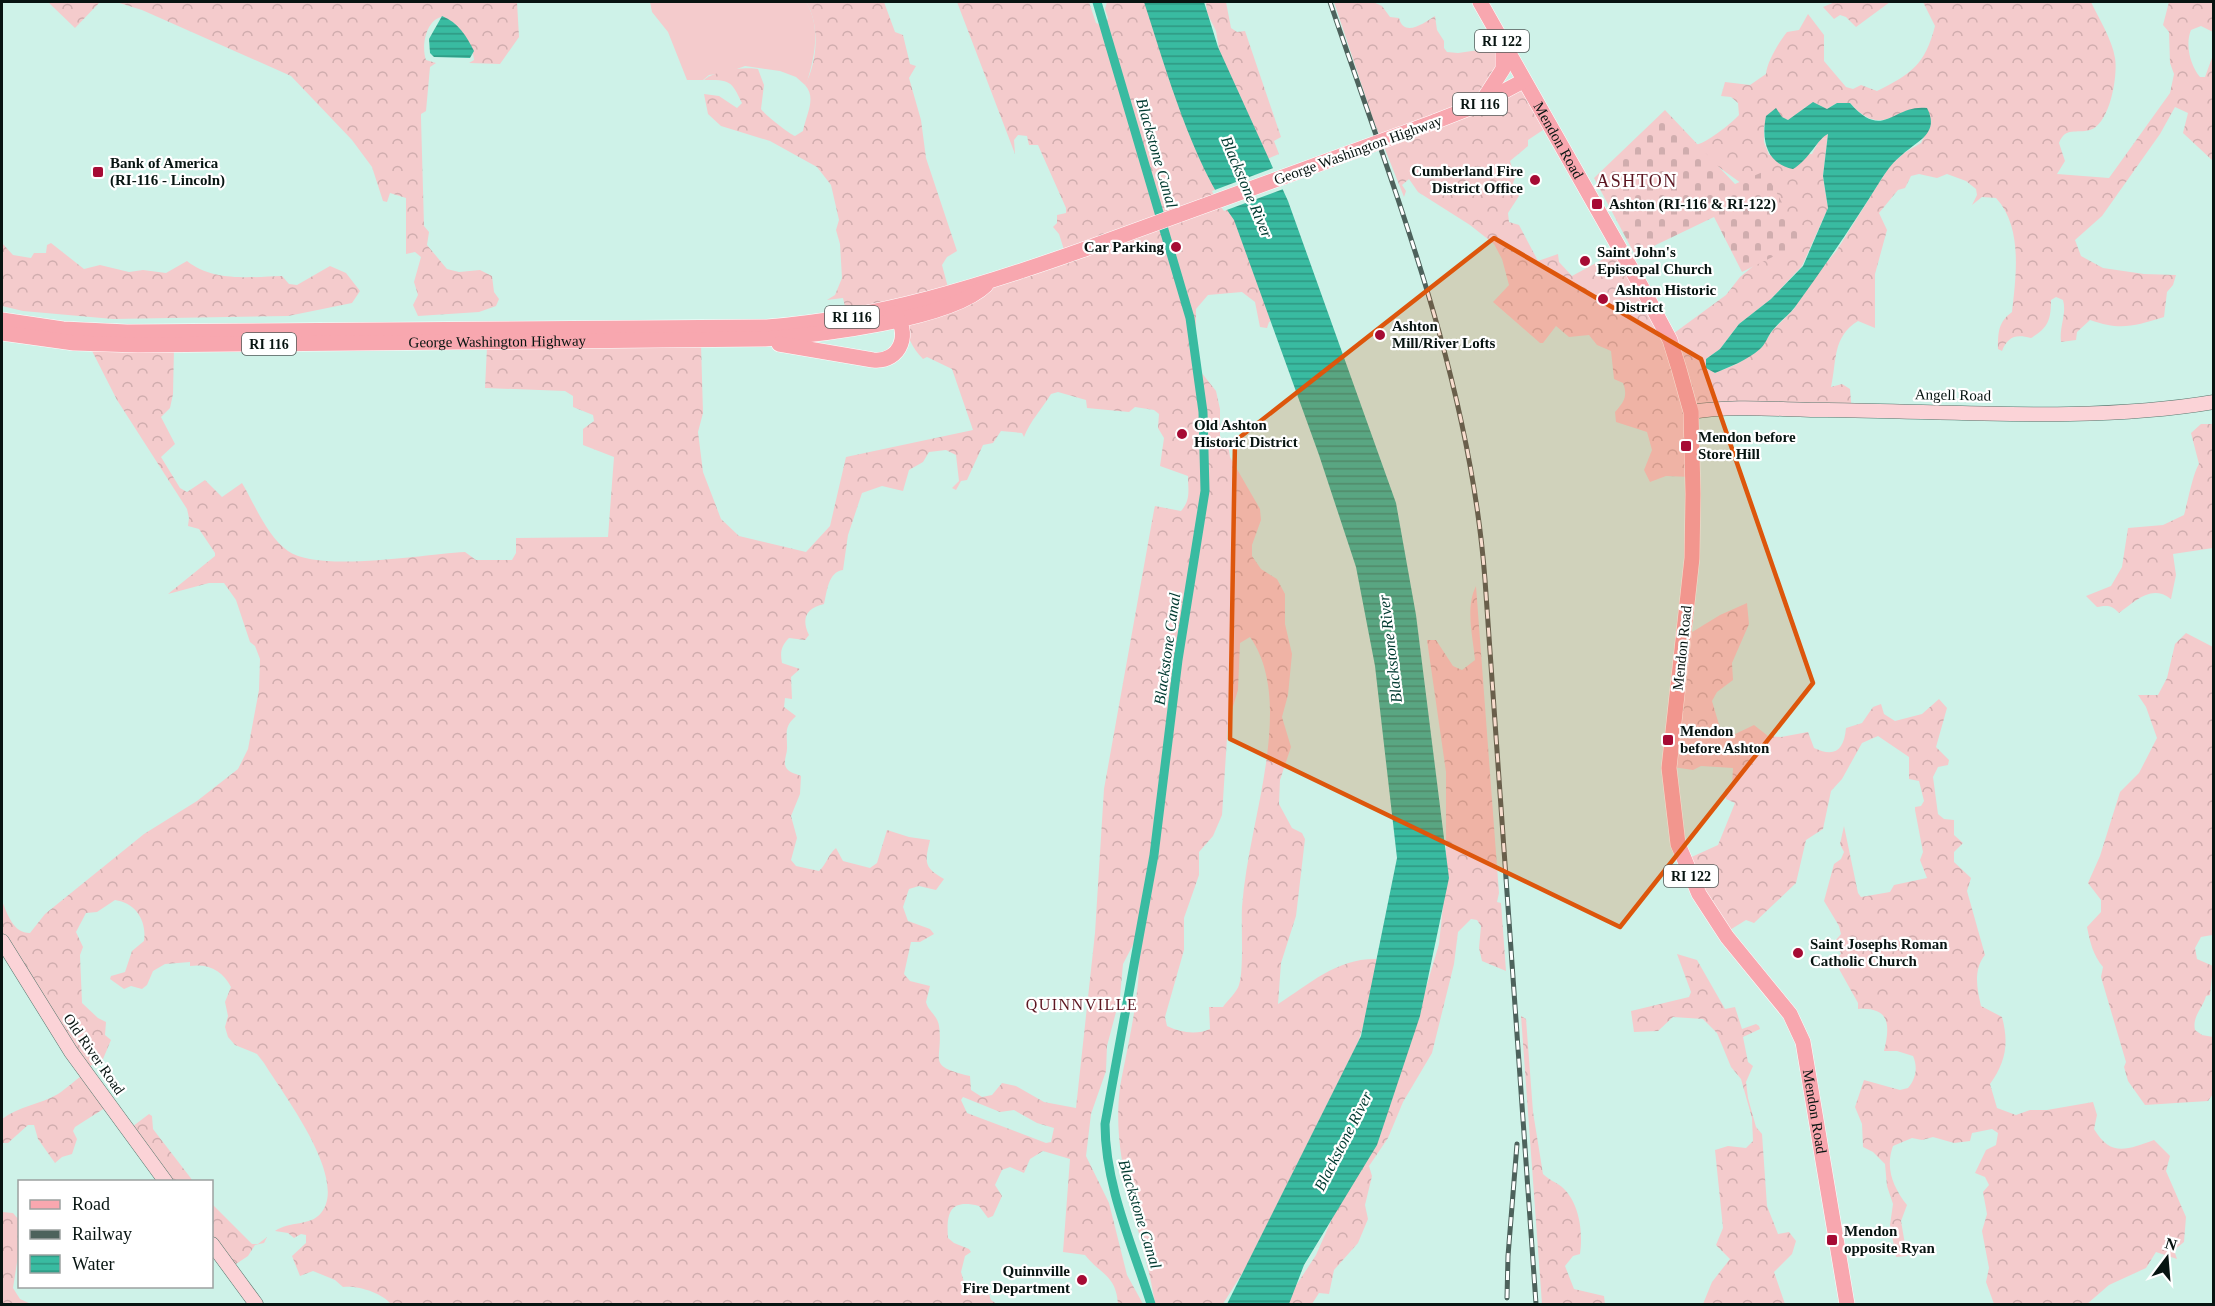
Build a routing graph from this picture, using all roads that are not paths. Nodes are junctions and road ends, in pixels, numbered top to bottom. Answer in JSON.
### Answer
{"nodes":[{"id":1,"x":1480,"y":2,"type":"edge"},
{"id":2,"x":1501,"y":38,"type":"junction"},
{"id":3,"x":1523,"y":81,"type":"junction"},
{"id":4,"x":1480,"y":104,"type":"junction"},
{"id":5,"x":893,"y":315,"type":"junction"},
{"id":6,"x":2,"y":320,"type":"edge"},
{"id":7,"x":2,"y":333,"type":"edge"},
{"id":8,"x":529,"y":336,"type":"junction"},
{"id":9,"x":749,"y":340,"type":"junction"},
{"id":10,"x":2214,"y":402,"type":"edge"},
{"id":11,"x":1691,"y":412,"type":"junction"},
{"id":12,"x":2,"y":941,"type":"edge"},
{"id":13,"x":165,"y":1180,"type":"edge"},
{"id":14,"x":213,"y":1245,"type":"edge"},
{"id":15,"x":256,"y":1305,"type":"edge"},
{"id":16,"x":1847,"y":1305,"type":"edge"}],
"edges":[{"from":1,"to":2,"type":"main road","name":"Mendon Road","number":"RI 122"},
{"from":2,"to":3,"type":"main road","name":"Mendon Road","number":"RI 122"},
{"from":2,"to":4,"type":"main road"},
{"from":3,"to":4,"type":"main road","name":"George Washington Highway","number":"RI 116"},
{"from":3,"to":11,"type":"main road","name":"Mendon Road","number":"RI 116"},
{"from":4,"to":5,"type":"main road","name":"George Washington Highway","number":"RI 116","bridge":true},
{"from":5,"to":8,"type":"main road","name":"George Washington Highway","number":"RI 116"},
{"from":5,"to":9,"type":"main road","name":"George Washington Highway","number":"RI 116"},
{"from":5,"to":9,"type":"main road"},
{"from":6,"to":8,"type":"main road","name":"George Washington Highway","number":"RI 116"},
{"from":7,"to":8,"type":"main road","name":"George Washington Highway","number":"RI 116"},
{"from":8,"to":9,"type":"main road","name":"George Washington Highway","number":"RI 116"},
{"from":10,"to":11,"type":"main road","name":"Angell Road"},
{"from":11,"to":16,"type":"main road","name":"Mendon Road","number":"RI 122"},
{"from":12,"to":13,"type":"main road","name":"Old River Road"},
{"from":14,"to":15,"type":"main road"}]}
